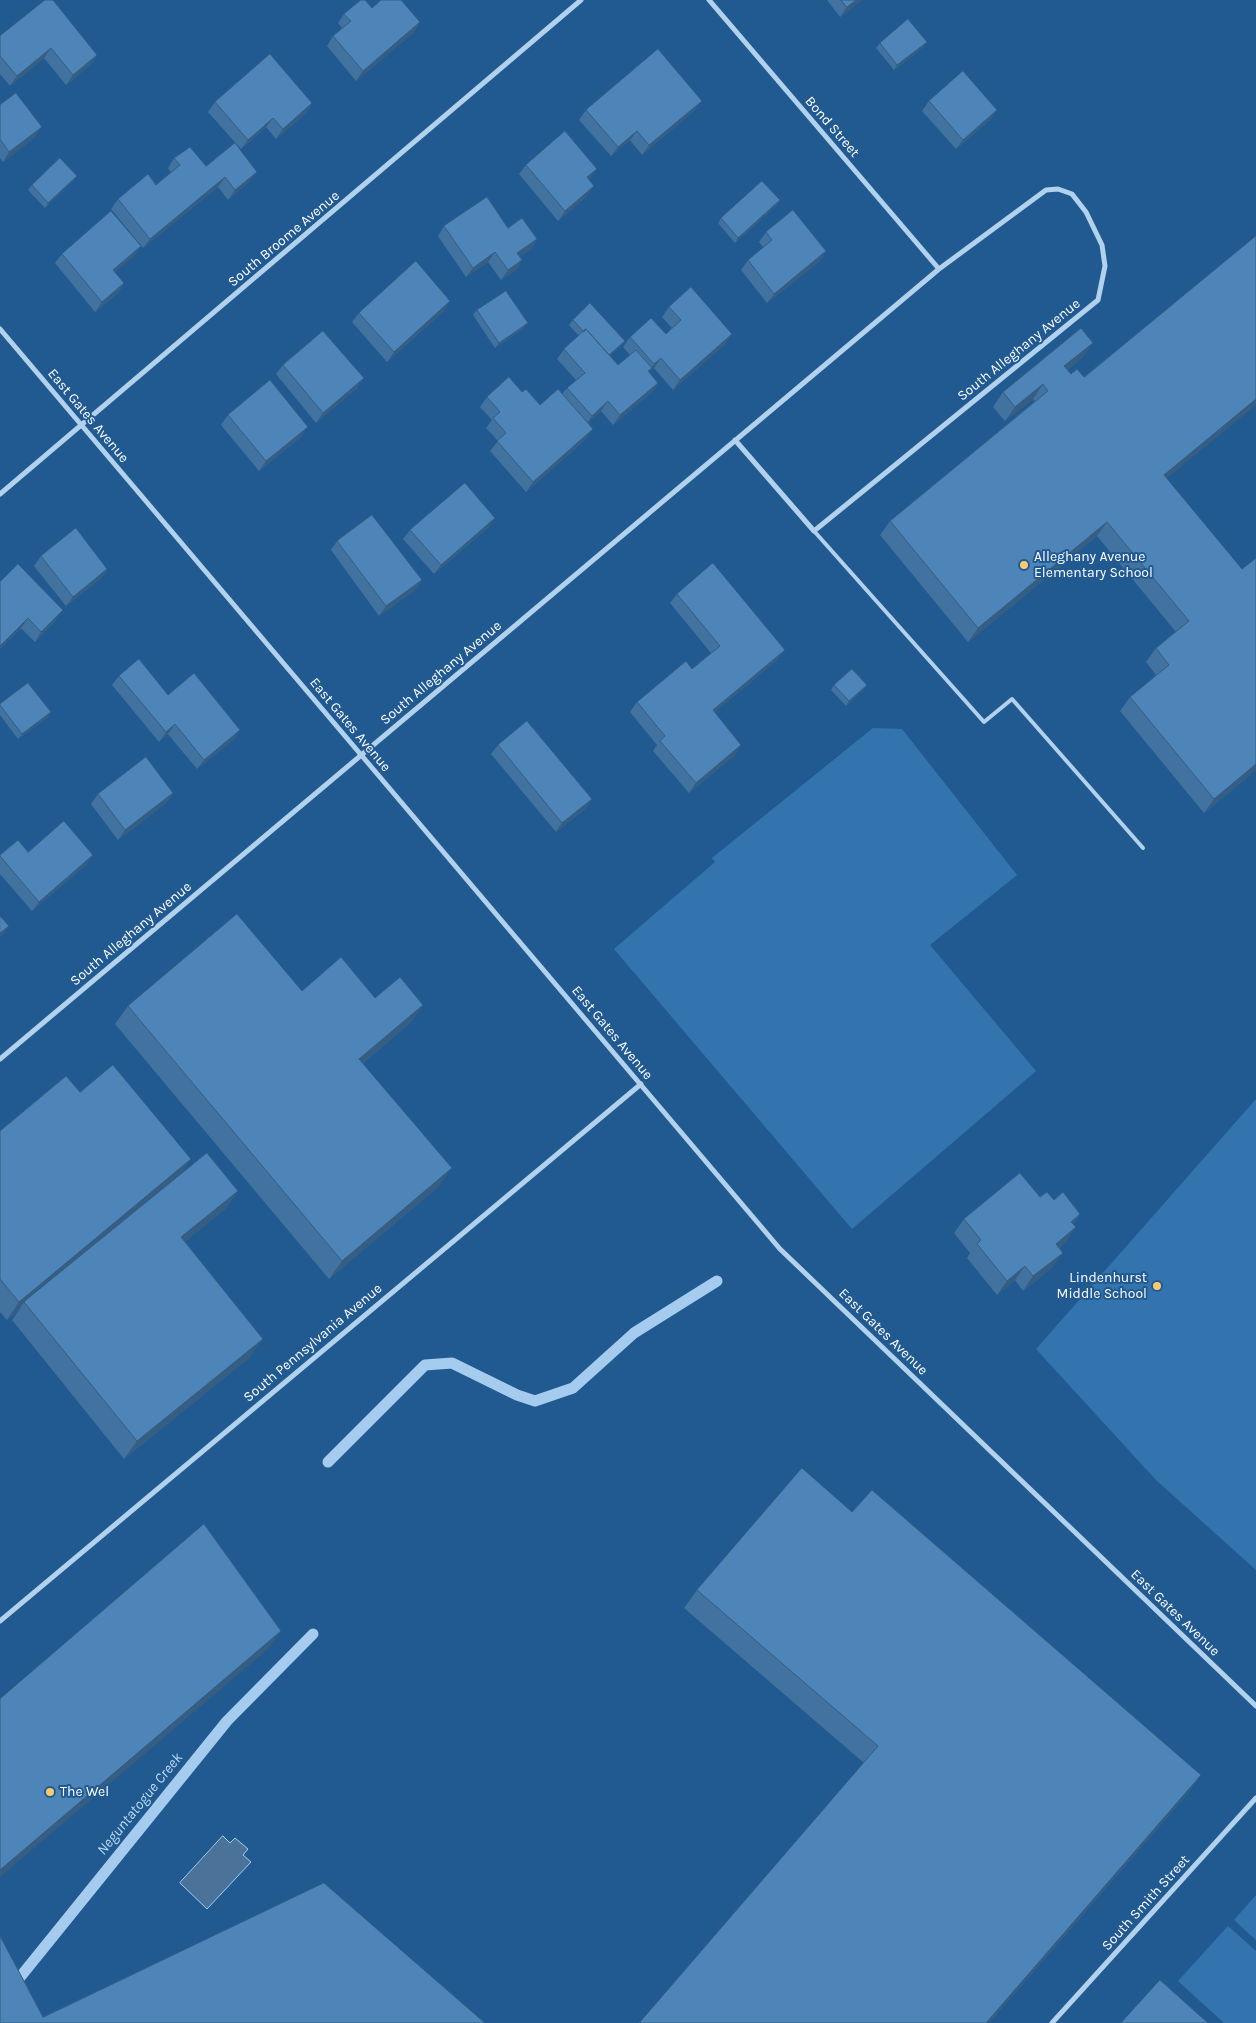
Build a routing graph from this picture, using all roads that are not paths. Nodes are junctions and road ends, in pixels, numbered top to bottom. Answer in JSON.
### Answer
{"nodes":[{"id":1,"x":581,"y":0,"type":"edge"},
{"id":2,"x":709,"y":0,"type":"edge"},
{"id":3,"x":939,"y":269,"type":"junction"},
{"id":4,"x":0,"y":329,"type":"edge"},
{"id":5,"x":81,"y":426,"type":"junction"},
{"id":6,"x":735,"y":440,"type":"junction"},
{"id":7,"x":0,"y":494,"type":"edge"},
{"id":8,"x":814,"y":531,"type":"junction"},
{"id":9,"x":361,"y":756,"type":"junction"},
{"id":10,"x":1143,"y":848,"type":"dead end"},
{"id":11,"x":0,"y":1059,"type":"edge"},
{"id":12,"x":641,"y":1084,"type":"junction"},
{"id":13,"x":0,"y":1620,"type":"edge"},
{"id":14,"x":1256,"y":1706,"type":"edge"},
{"id":15,"x":1256,"y":1798,"type":"edge"},
{"id":16,"x":1052,"y":2023,"type":"edge"}],
"edges":[{"from":1,"to":5,"type":"street","name":"South Broome Avenue"},
{"from":2,"to":3,"type":"street","name":"Bond Street"},
{"from":3,"to":6,"type":"street","name":"South Alleghany Avenue"},
{"from":3,"to":8,"type":"street","name":"South Alleghany Avenue"},
{"from":4,"to":5,"type":"street","name":"East Gates Avenue"},
{"from":5,"to":7,"type":"street","name":"South Broome Avenue"},
{"from":5,"to":9,"type":"street","name":"East Gates Avenue"},
{"from":6,"to":8,"type":"street"},
{"from":6,"to":9,"type":"street","name":"South Alleghany Avenue"},
{"from":8,"to":10,"type":"lane"},
{"from":9,"to":11,"type":"street","name":"South Alleghany Avenue"},
{"from":9,"to":12,"type":"street","name":"East Gates Avenue"},
{"from":12,"to":13,"type":"street","name":"South Pennsylvania Avenue"},
{"from":12,"to":14,"type":"street","name":"East Gates Avenue"},
{"from":15,"to":16,"type":"street","name":"South Smith Street"}]}
